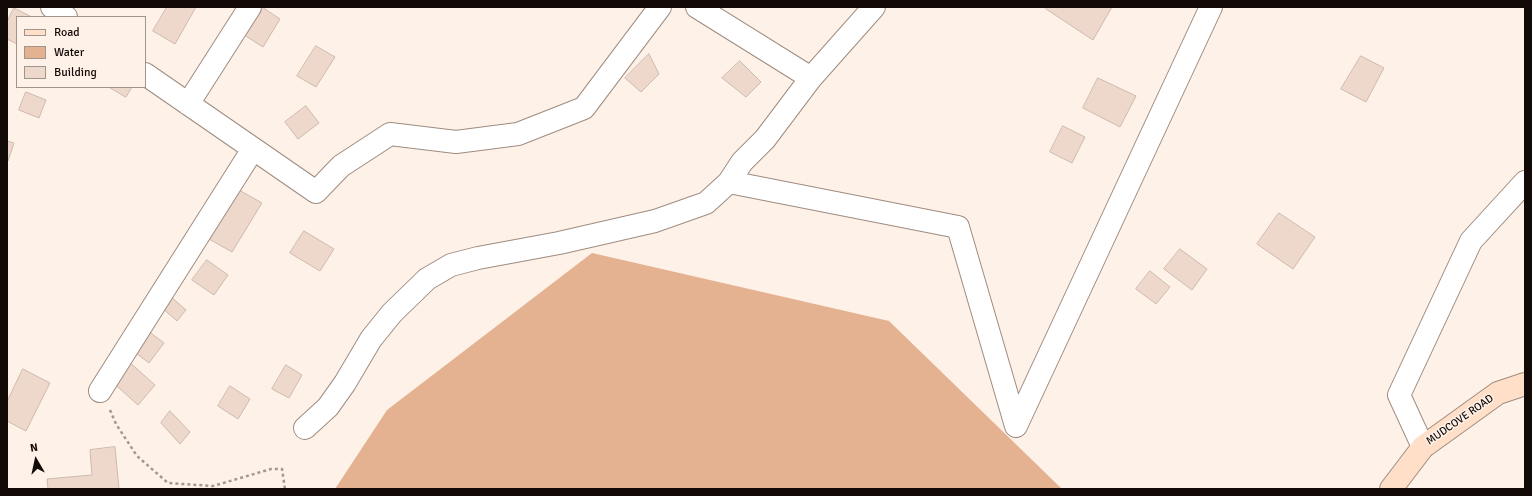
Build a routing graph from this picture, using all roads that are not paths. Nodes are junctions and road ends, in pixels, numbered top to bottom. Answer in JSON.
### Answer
{"nodes":[{"id":1,"x":52,"y":7,"type":"edge"},
{"id":2,"x":250,"y":7,"type":"edge"},
{"id":3,"x":660,"y":7,"type":"edge"},
{"id":4,"x":696,"y":7,"type":"edge"},
{"id":5,"x":874,"y":7,"type":"edge"},
{"id":6,"x":1211,"y":7,"type":"edge"},
{"id":7,"x":65,"y":16,"type":"edge"},
{"id":8,"x":146,"y":75,"type":"edge"},
{"id":9,"x":811,"y":78,"type":"junction"},
{"id":10,"x":188,"y":104,"type":"junction"},
{"id":11,"x":253,"y":149,"type":"junction"},
{"id":12,"x":729,"y":182,"type":"junction"},
{"id":13,"x":1525,"y":182,"type":"edge"},
{"id":14,"x":1525,"y":384,"type":"edge"},
{"id":15,"x":100,"y":391,"type":"road end"},
{"id":16,"x":305,"y":428,"type":"dead end"},
{"id":17,"x":1423,"y":447,"type":"junction"},
{"id":18,"x":1391,"y":489,"type":"edge"}],
"edges":[{"from":1,"to":7,"type":"street"},
{"from":2,"to":10,"type":"street"},
{"from":3,"to":11,"type":"street"},
{"from":4,"to":9,"type":"street"},
{"from":5,"to":9,"type":"street"},
{"from":6,"to":12,"type":"street"},
{"from":8,"to":10,"type":"street"},
{"from":9,"to":12,"type":"street"},
{"from":10,"to":11,"type":"street"},
{"from":11,"to":15,"type":"street"},
{"from":12,"to":16,"type":"street"},
{"from":13,"to":17,"type":"street"},
{"from":14,"to":17,"type":"street","name":"MUDCOVE ROAD"},
{"from":17,"to":18,"type":"street","name":"MUDCOVE ROAD"}]}
